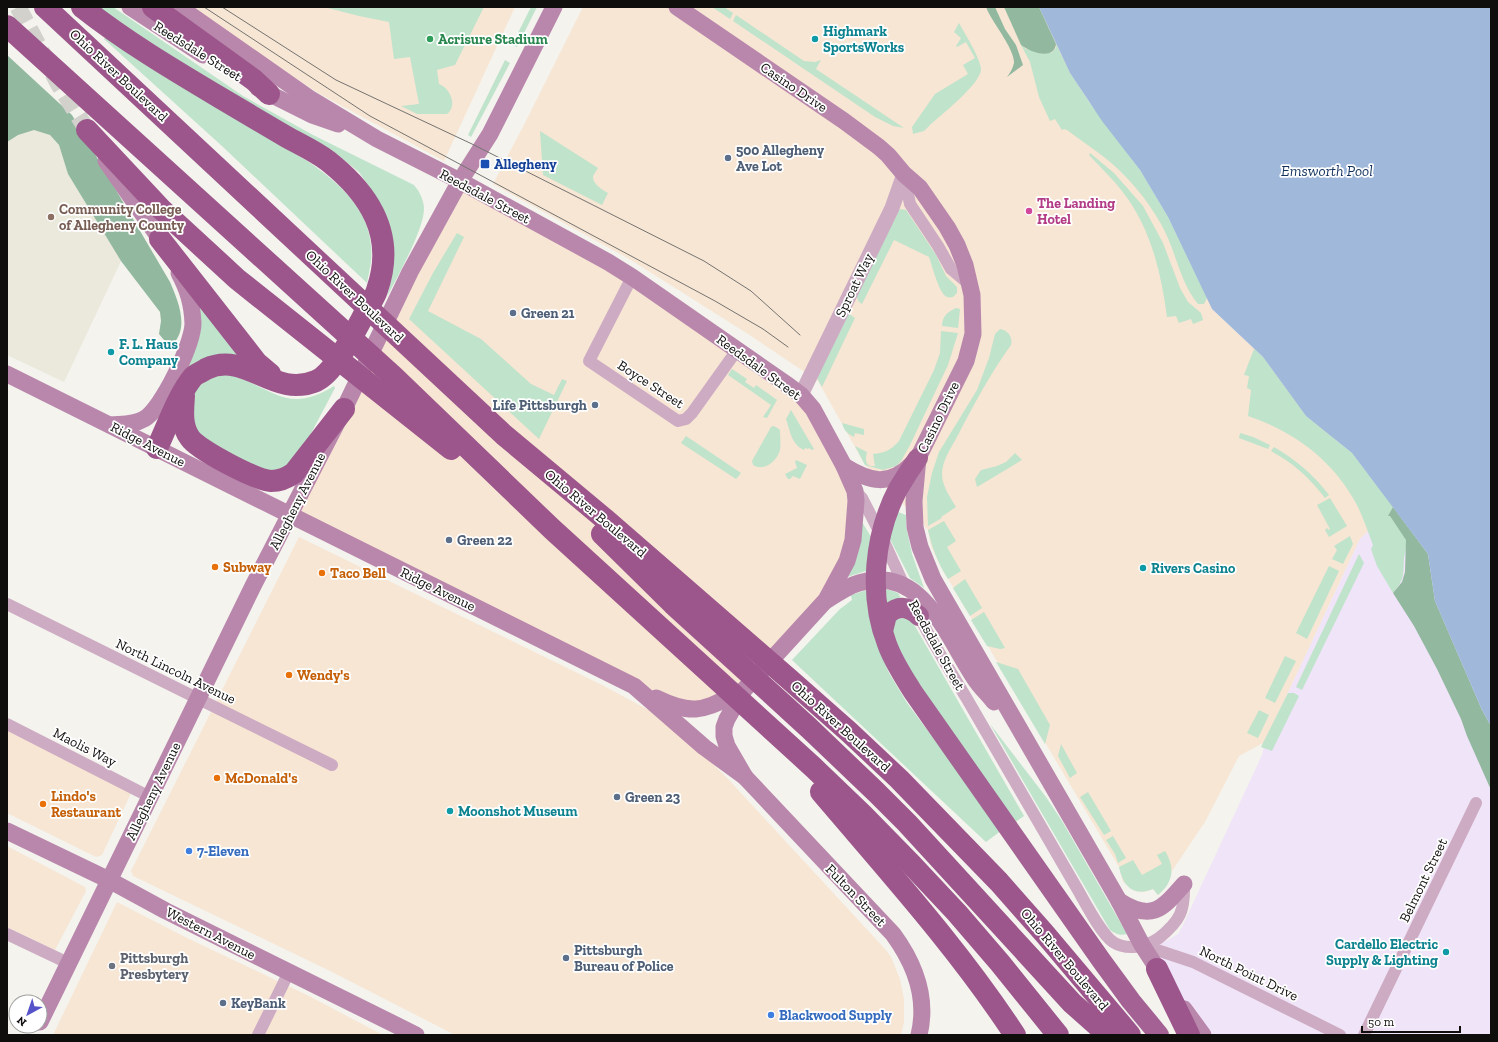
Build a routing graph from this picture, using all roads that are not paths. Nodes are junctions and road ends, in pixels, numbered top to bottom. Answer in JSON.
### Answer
{"nodes":[{"id":1,"x":45,"y":7,"type":"edge"},
{"id":2,"x":82,"y":7,"type":"edge"},
{"id":3,"x":130,"y":7,"type":"edge"},
{"id":4,"x":153,"y":7,"type":"edge"},
{"id":5,"x":179,"y":7,"type":"edge"},
{"id":6,"x":554,"y":7,"type":"edge"},
{"id":7,"x":677,"y":7,"type":"edge"},
{"id":8,"x":7,"y":26,"type":"edge"},
{"id":9,"x":269,"y":94,"type":"junction"},
{"id":10,"x":87,"y":130,"type":"joint"},
{"id":11,"x":377,"y":139,"type":"junction"},
{"id":12,"x":904,"y":174,"type":"junction"},
{"id":13,"x":460,"y":182,"type":"junction"},
{"id":14,"x":160,"y":239,"type":"junction"},
{"id":15,"x":632,"y":277,"type":"junction"},
{"id":16,"x":737,"y":350,"type":"junction"},
{"id":17,"x":7,"y":374,"type":"edge"},
{"id":18,"x":288,"y":385,"type":"junction"},
{"id":19,"x":186,"y":388,"type":"junction"},
{"id":20,"x":801,"y":395,"type":"junction"},
{"id":21,"x":344,"y":409,"type":"junction"},
{"id":22,"x":111,"y":426,"type":"junction"},
{"id":23,"x":504,"y":435,"type":"junction"},
{"id":24,"x":157,"y":448,"type":"junction"},
{"id":25,"x":918,"y":458,"type":"junction"},
{"id":26,"x":844,"y":466,"type":"junction"},
{"id":27,"x":855,"y":491,"type":"junction"},
{"id":28,"x":290,"y":515,"type":"junction"},
{"id":29,"x":552,"y":529,"type":"junction"},
{"id":30,"x":881,"y":535,"type":"junction"},
{"id":31,"x":876,"y":580,"type":"junction"},
{"id":32,"x":904,"y":586,"type":"junction"},
{"id":33,"x":941,"y":593,"type":"joint"},
{"id":34,"x":826,"y":600,"type":"junction"},
{"id":35,"x":7,"y":604,"type":"edge"},
{"id":36,"x":919,"y":616,"type":"junction"},
{"id":37,"x":883,"y":631,"type":"junction"},
{"id":38,"x":634,"y":686,"type":"junction"},
{"id":39,"x":743,"y":691,"type":"junction"},
{"id":40,"x":198,"y":698,"type":"junction"},
{"id":41,"x":756,"y":715,"type":"junction"},
{"id":42,"x":7,"y":724,"type":"edge"},
{"id":43,"x":1023,"y":736,"type":"junction"},
{"id":44,"x":332,"y":765,"type":"dead end"},
{"id":45,"x":745,"y":777,"type":"junction"},
{"id":46,"x":150,"y":797,"type":"junction"},
{"id":47,"x":1476,"y":803,"type":"dead end"},
{"id":48,"x":7,"y":831,"type":"edge"},
{"id":49,"x":109,"y":880,"type":"junction"},
{"id":50,"x":1184,"y":884,"type":"joint"},
{"id":51,"x":1119,"y":900,"type":"junction"},
{"id":52,"x":1044,"y":933,"type":"junction"},
{"id":53,"x":7,"y":934,"type":"edge"},
{"id":54,"x":1142,"y":945,"type":"junction"},
{"id":55,"x":68,"y":964,"type":"junction"},
{"id":56,"x":1157,"y":969,"type":"junction"},
{"id":57,"x":289,"y":972,"type":"junction"},
{"id":58,"x":48,"y":1005,"type":"edge"},
{"id":59,"x":258,"y":1035,"type":"edge"},
{"id":60,"x":416,"y":1035,"type":"edge"},
{"id":61,"x":919,"y":1035,"type":"edge"},
{"id":62,"x":1015,"y":1035,"type":"edge"},
{"id":63,"x":1058,"y":1035,"type":"edge"},
{"id":64,"x":1108,"y":1035,"type":"edge"},
{"id":65,"x":1116,"y":1035,"type":"edge"},
{"id":66,"x":1130,"y":1035,"type":"edge"},
{"id":67,"x":1159,"y":1035,"type":"edge"},
{"id":68,"x":1189,"y":1035,"type":"edge"},
{"id":69,"x":1203,"y":1035,"type":"edge"},
{"id":70,"x":1340,"y":1035,"type":"edge"},
{"id":71,"x":1364,"y":1035,"type":"edge"}],
"edges":[{"from":1,"to":23,"type":"highway","name":"Ohio River Boulevard"},
{"from":2,"to":18,"type":"highway"},
{"from":3,"to":9,"type":"main road","name":"Reedsdale Street"},
{"from":4,"to":9,"type":"highway"},
{"from":5,"to":11,"type":"main road","name":"Reedsdale Street"},
{"from":6,"to":13,"type":"main road","name":"Allegheny Avenue"},
{"from":7,"to":12,"type":"main road","name":"Casino Drive"},
{"from":8,"to":29,"type":"highway"},
{"from":9,"to":11,"type":"main road","name":"Reedsdale Street"},
{"from":10,"to":14,"type":"main road"},
{"from":10,"to":29,"type":"highway"},
{"from":11,"to":13,"type":"main road","name":"Reedsdale Street"},
{"from":12,"to":20,"type":"street","name":"Sproat Way"},
{"from":12,"to":25,"type":"main road","name":"Casino Drive"},
{"from":13,"to":15,"type":"main road","name":"Reedsdale Street"},
{"from":13,"to":21,"type":"main road","name":"Allegheny Avenue"},
{"from":14,"to":18,"type":"highway"},
{"from":14,"to":22,"type":"main road"},
{"from":15,"to":16,"type":"main road","name":"Reedsdale Street"},
{"from":15,"to":16,"type":"street","name":"Boyce Street"},
{"from":16,"to":20,"type":"main road","name":"Reedsdale Street"},
{"from":17,"to":22,"type":"main road","name":"Ridge Avenue"},
{"from":18,"to":19,"type":"highway"},
{"from":19,"to":21,"type":"highway"},
{"from":19,"to":24,"type":"highway"},
{"from":20,"to":26,"type":"main road","name":"Reedsdale Street"},
{"from":21,"to":28,"type":"main road","name":"Allegheny Avenue"},
{"from":22,"to":24,"type":"main road","name":"Ridge Avenue"},
{"from":23,"to":52,"type":"highway","name":"Ohio River Boulevard"},
{"from":23,"to":64,"type":"highway"},
{"from":24,"to":28,"type":"main road","name":"Ridge Avenue"},
{"from":25,"to":26,"type":"main road"},
{"from":25,"to":30,"type":"highway"},
{"from":25,"to":33,"type":"main road","name":"Casino Drive"},
{"from":26,"to":27,"type":"main road","name":"Reedsdale Street"},
{"from":27,"to":30,"type":"street","name":"Reedsdale Street"},
{"from":27,"to":34,"type":"main road"},
{"from":28,"to":38,"type":"main road","name":"Ridge Avenue"},
{"from":28,"to":40,"type":"main road","name":"Allegheny Avenue"},
{"from":29,"to":41,"type":"highway"},
{"from":30,"to":31,"type":"highway"},
{"from":30,"to":32,"type":"street","name":"Reedsdale Street"},
{"from":31,"to":32,"type":"main road"},
{"from":31,"to":34,"type":"main road"},
{"from":31,"to":37,"type":"highway"},
{"from":32,"to":36,"type":"street","name":"Reedsdale Street"},
{"from":32,"to":43,"type":"main road"},
{"from":33,"to":43,"type":"main road","name":"Reedsdale Street"},
{"from":34,"to":39,"type":"main road"},
{"from":35,"to":40,"type":"street","name":"North Lincoln Avenue"},
{"from":36,"to":37,"type":"highway"},
{"from":36,"to":54,"type":"street","name":"Reedsdale Street"},
{"from":37,"to":67,"type":"highway"},
{"from":38,"to":39,"type":"main road"},
{"from":38,"to":45,"type":"main road","name":"Ridge Avenue"},
{"from":39,"to":45,"type":"main road"},
{"from":40,"to":44,"type":"street","name":"North Lincoln Avenue"},
{"from":40,"to":46,"type":"main road","name":"Allegheny Avenue"},
{"from":41,"to":62,"type":"highway"},
{"from":41,"to":63,"type":"highway"},
{"from":42,"to":46,"type":"street","name":"Maolis Way"},
{"from":43,"to":51,"type":"main road","name":"Reedsdale Street"},
{"from":45,"to":61,"type":"main road","name":"Fulton Street"},
{"from":46,"to":49,"type":"main road","name":"Allegheny Avenue"},
{"from":47,"to":71,"type":"street","name":"Belmont Street"},
{"from":48,"to":49,"type":"main road","name":"Western Avenue"},
{"from":49,"to":55,"type":"main road","name":"Allegheny Avenue"},
{"from":49,"to":57,"type":"main road","name":"Western Avenue"},
{"from":50,"to":51,"type":"main road"},
{"from":50,"to":54,"type":"street"},
{"from":51,"to":54,"type":"main road","name":"Reedsdale Street"},
{"from":52,"to":65,"type":"highway"},
{"from":52,"to":66,"type":"highway","name":"Ohio River Boulevard"},
{"from":53,"to":55,"type":"street"},
{"from":54,"to":56,"type":"main road"},
{"from":54,"to":70,"type":"street","name":"North Point Drive"},
{"from":55,"to":58,"type":"main road","name":"Allegheny Avenue"},
{"from":56,"to":68,"type":"highway"},
{"from":56,"to":69,"type":"main road"},
{"from":57,"to":59,"type":"street"},
{"from":57,"to":60,"type":"main road","name":"Western Avenue"}]}
